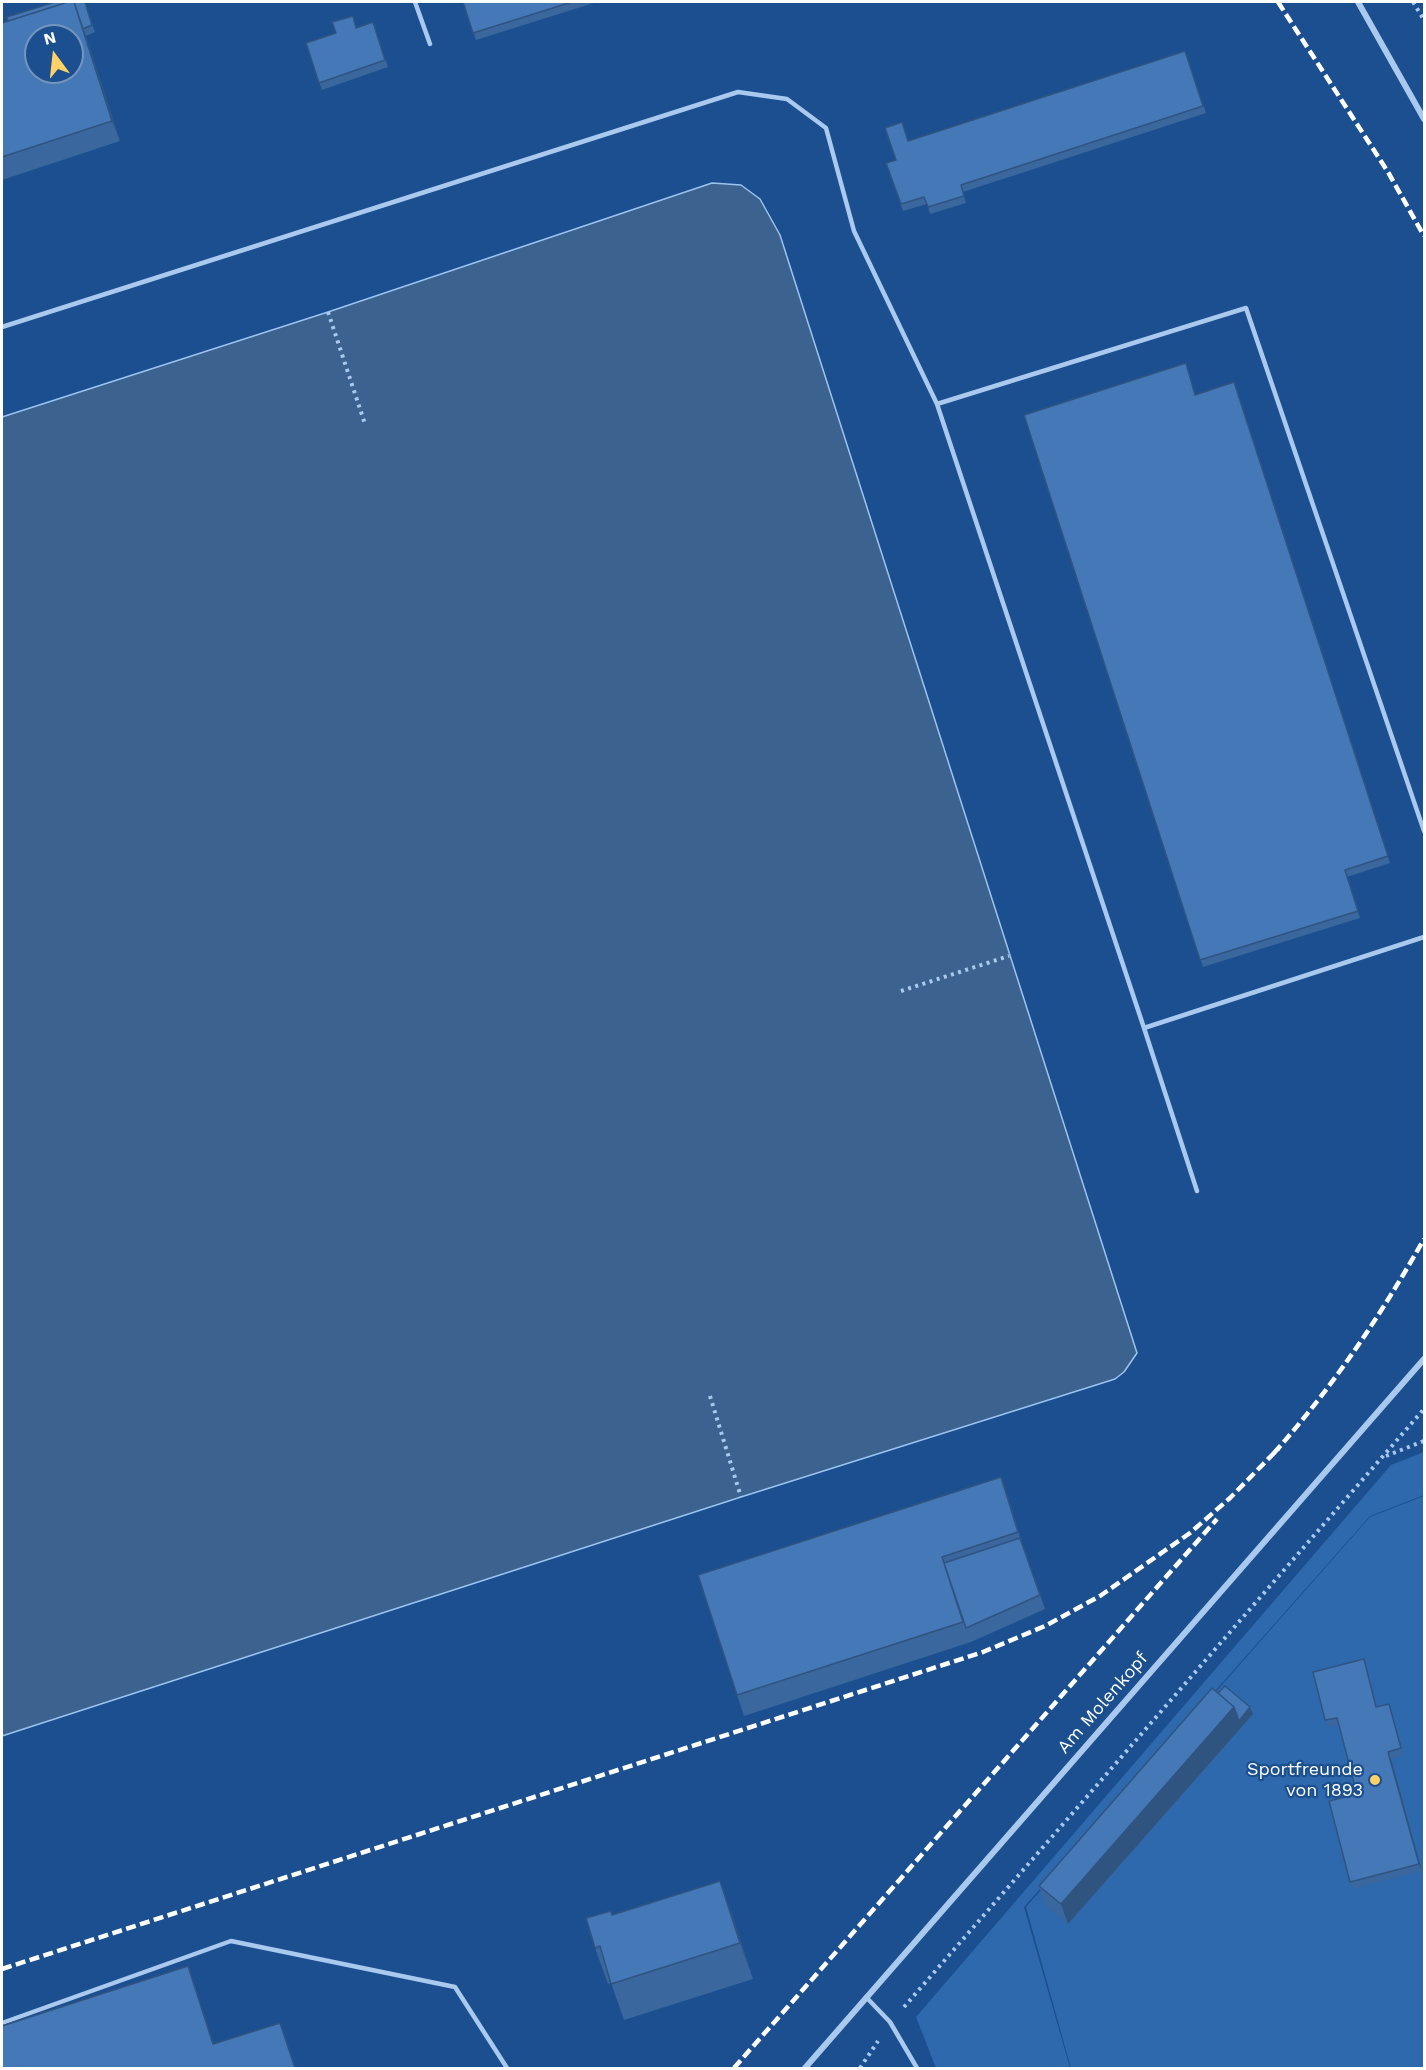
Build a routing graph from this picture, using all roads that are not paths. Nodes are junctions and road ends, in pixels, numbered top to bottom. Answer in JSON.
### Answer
{"nodes":[{"id":1,"x":415,"y":2,"type":"edge"},
{"id":2,"x":1358,"y":2,"type":"edge"},
{"id":3,"x":430,"y":44,"type":"dead end"},
{"id":4,"x":1425,"y":119,"type":"edge"},
{"id":5,"x":2,"y":327,"type":"edge"},
{"id":6,"x":937,"y":404,"type":"junction"},
{"id":7,"x":1425,"y":831,"type":"edge"},
{"id":8,"x":1425,"y":937,"type":"edge"},
{"id":9,"x":1144,"y":1028,"type":"junction"},
{"id":10,"x":1197,"y":1191,"type":"dead end"},
{"id":11,"x":1425,"y":1359,"type":"edge"},
{"id":12,"x":866,"y":1997,"type":"junction"},
{"id":13,"x":2,"y":2023,"type":"edge"},
{"id":14,"x":507,"y":2068,"type":"edge"},
{"id":15,"x":805,"y":2068,"type":"edge"},
{"id":16,"x":917,"y":2068,"type":"edge"}],
"edges":[{"from":1,"to":3,"type":"lane"},
{"from":2,"to":4,"type":"street"},
{"from":5,"to":6,"type":"lane"},
{"from":6,"to":7,"type":"lane"},
{"from":6,"to":9,"type":"lane"},
{"from":8,"to":9,"type":"lane"},
{"from":9,"to":10,"type":"lane"},
{"from":11,"to":12,"type":"street","name":"Am Molenkopf"},
{"from":12,"to":15,"type":"street","name":"Am Molenkopf"},
{"from":12,"to":16,"type":"lane"},
{"from":13,"to":14,"type":"lane"}]}
